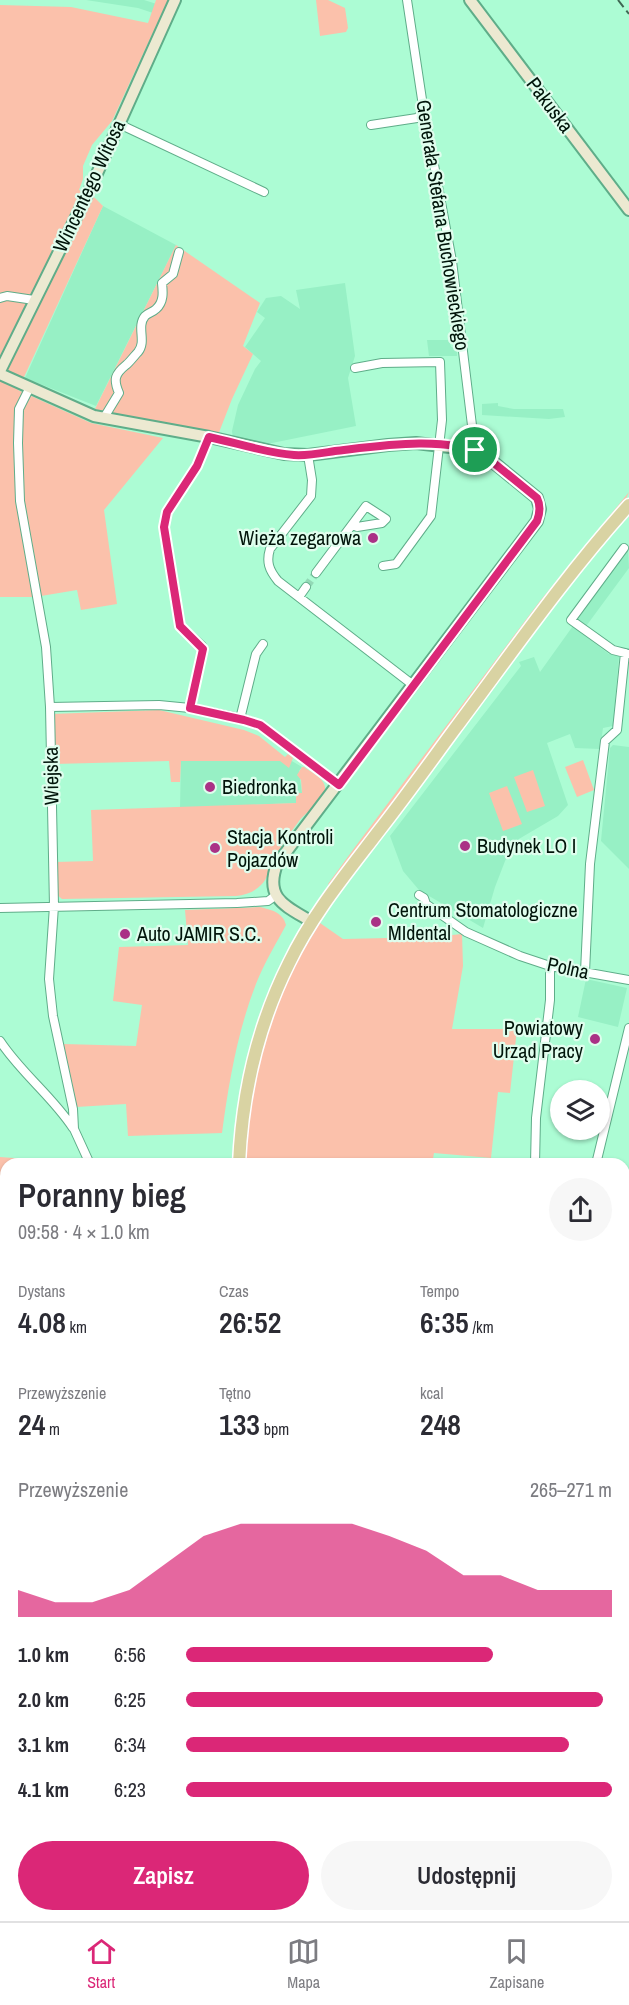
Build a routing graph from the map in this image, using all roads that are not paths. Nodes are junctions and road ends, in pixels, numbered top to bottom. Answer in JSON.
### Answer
{"nodes":[{"id":1,"x":175,"y":0,"type":"edge"},
{"id":2,"x":407,"y":0,"type":"edge"},
{"id":3,"x":470,"y":0,"type":"edge"},
{"id":4,"x":423,"y":106,"type":"junction"},
{"id":5,"x":118,"y":124,"type":"junction"},
{"id":6,"x":371,"y":125,"type":"dead end"},
{"id":7,"x":264,"y":192,"type":"dead end"},
{"id":8,"x":629,"y":210,"type":"edge"},
{"id":9,"x":179,"y":252,"type":"dead end"},
{"id":10,"x":0,"y":298,"type":"edge"},
{"id":11,"x":34,"y":300,"type":"junction"},
{"id":12,"x":355,"y":368,"type":"dead end"},
{"id":13,"x":0,"y":373,"type":"edge"},
{"id":14,"x":30,"y":387,"type":"junction"},
{"id":15,"x":105,"y":416,"type":"dead end"},
{"id":16,"x":209,"y":437,"type":"junction"},
{"id":17,"x":438,"y":445,"type":"junction"},
{"id":18,"x":475,"y":450,"type":"junction"},
{"id":19,"x":308,"y":455,"type":"junction"},
{"id":20,"x":627,"y":506,"type":"edge"},
{"id":21,"x":353,"y":524,"type":"dead end"},
{"id":22,"x":624,"y":548,"type":"dead end"},
{"id":23,"x":383,"y":566,"type":"dead end"},
{"id":24,"x":316,"y":573,"type":"tunnel mouth"},
{"id":25,"x":306,"y":587,"type":"tunnel mouth"},
{"id":26,"x":299,"y":597,"type":"junction"},
{"id":27,"x":263,"y":644,"type":"dead end"},
{"id":28,"x":627,"y":653,"type":"edge"},
{"id":29,"x":413,"y":685,"type":"junction"},
{"id":30,"x":50,"y":707,"type":"junction"},
{"id":31,"x":190,"y":708,"type":"junction"},
{"id":32,"x":240,"y":719,"type":"junction"},
{"id":33,"x":339,"y":785,"type":"junction"},
{"id":34,"x":419,"y":895,"type":"dead end"},
{"id":35,"x":275,"y":896,"type":"junction"},
{"id":36,"x":54,"y":906,"type":"junction"},
{"id":37,"x":0,"y":908,"type":"edge"},
{"id":38,"x":312,"y":922,"type":"junction"},
{"id":39,"x":550,"y":966,"type":"junction"},
{"id":40,"x":585,"y":972,"type":"junction"},
{"id":41,"x":629,"y":980,"type":"edge"},
{"id":42,"x":629,"y":1028,"type":"edge"},
{"id":43,"x":0,"y":1041,"type":"edge"},
{"id":44,"x":74,"y":1129,"type":"junction"},
{"id":45,"x":87,"y":1158,"type":"edge"},
{"id":46,"x":239,"y":1158,"type":"edge"},
{"id":47,"x":535,"y":1158,"type":"edge"},
{"id":48,"x":597,"y":1158,"type":"edge"}],
"edges":[{"from":1,"to":5,"type":"street","name":"Wincentego Witosa"},
{"from":2,"to":4,"type":"street","name":"Generała Stefana Buchowieckiego"},
{"from":3,"to":8,"type":"street","name":"Pakuska"},
{"from":4,"to":6,"type":"street"},
{"from":4,"to":18,"type":"street","name":"Generała Stefana Buchowieckiego"},
{"from":5,"to":7,"type":"street"},
{"from":5,"to":11,"type":"street","name":"Wincentego Witosa"},
{"from":9,"to":15,"type":"street"},
{"from":10,"to":11,"type":"street"},
{"from":11,"to":13,"type":"street","name":"Wincentego Witosa"},
{"from":12,"to":17,"type":"street"},
{"from":13,"to":14,"type":"street"},
{"from":14,"to":16,"type":"street"},
{"from":14,"to":30,"type":"street","name":"Wiejska"},
{"from":16,"to":19,"type":"street"},
{"from":16,"to":31,"type":"street"},
{"from":17,"to":18,"type":"street"},
{"from":17,"to":19,"type":"street"},
{"from":17,"to":23,"type":"street"},
{"from":18,"to":29,"type":"street"},
{"from":19,"to":26,"type":"street"},
{"from":20,"to":38,"type":"main road"},
{"from":21,"to":24,"type":"street"},
{"from":22,"to":28,"type":"street"},
{"from":25,"to":26,"type":"street"},
{"from":26,"to":29,"type":"street"},
{"from":27,"to":32,"type":"street"},
{"from":28,"to":40,"type":"street"},
{"from":29,"to":33,"type":"street"},
{"from":30,"to":31,"type":"street"},
{"from":30,"to":36,"type":"street","name":"Wiejska"},
{"from":31,"to":32,"type":"street"},
{"from":32,"to":33,"type":"street"},
{"from":33,"to":35,"type":"street"},
{"from":34,"to":39,"type":"street","name":"Polna"},
{"from":35,"to":36,"type":"street"},
{"from":35,"to":38,"type":"street"},
{"from":36,"to":37,"type":"street"},
{"from":36,"to":44,"type":"street","name":"Wiejska"},
{"from":38,"to":46,"type":"main road"},
{"from":39,"to":40,"type":"street","name":"Polna"},
{"from":39,"to":47,"type":"street"},
{"from":40,"to":41,"type":"street","name":"Polna"},
{"from":42,"to":48,"type":"street"},
{"from":43,"to":44,"type":"street"},
{"from":44,"to":45,"type":"street","name":"Wiejska"}]}
